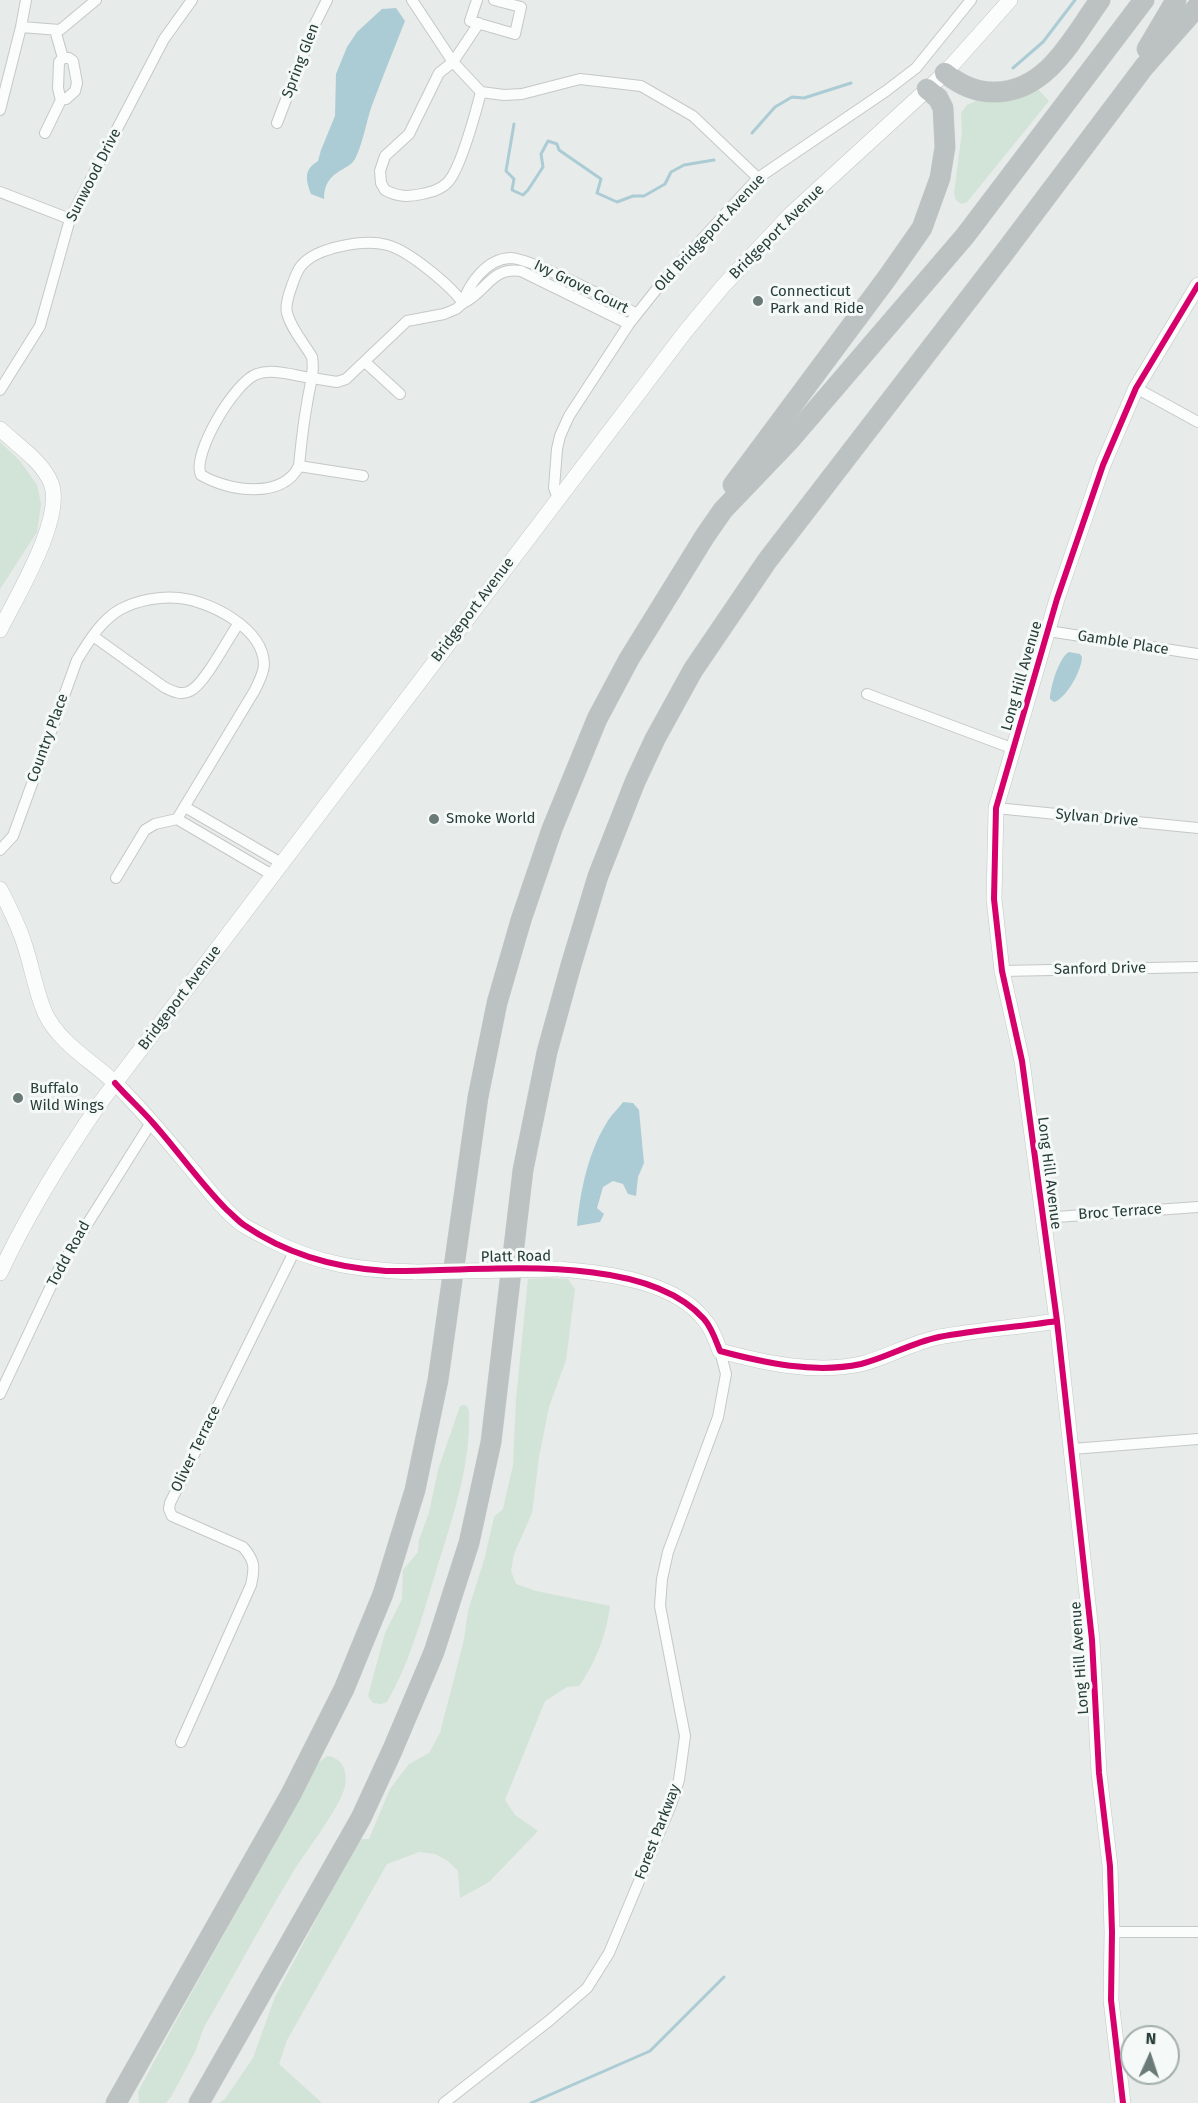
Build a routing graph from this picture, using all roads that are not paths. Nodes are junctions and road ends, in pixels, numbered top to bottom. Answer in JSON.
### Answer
{"nodes":[{"id":1,"x":26,"y":0,"type":"edge"},
{"id":2,"x":96,"y":0,"type":"edge"},
{"id":3,"x":192,"y":0,"type":"edge"},
{"id":4,"x":327,"y":0,"type":"edge"},
{"id":5,"x":412,"y":0,"type":"edge"},
{"id":6,"x":477,"y":0,"type":"edge"},
{"id":7,"x":494,"y":0,"type":"edge"},
{"id":8,"x":971,"y":0,"type":"edge"},
{"id":9,"x":1011,"y":0,"type":"edge"},
{"id":10,"x":1100,"y":0,"type":"edge"},
{"id":11,"x":1144,"y":0,"type":"edge"},
{"id":12,"x":1176,"y":0,"type":"edge"},
{"id":13,"x":1198,"y":6,"type":"edge"},
{"id":14,"x":479,"y":23,"type":"junction"},
{"id":15,"x":21,"y":27,"type":"junction"},
{"id":16,"x":55,"y":30,"type":"junction"},
{"id":17,"x":63,"y":58,"type":"junction"},
{"id":18,"x":453,"y":62,"type":"junction"},
{"id":19,"x":945,"y":73,"type":"junction"},
{"id":20,"x":927,"y":89,"type":"junction"},
{"id":21,"x":481,"y":92,"type":"junction"},
{"id":22,"x":62,"y":98,"type":"junction"},
{"id":23,"x":0,"y":110,"type":"edge"},
{"id":24,"x":277,"y":123,"type":"dead end"},
{"id":25,"x":45,"y":133,"type":"dead end"},
{"id":26,"x":1092,"y":138,"type":"junction"},
{"id":27,"x":758,"y":178,"type":"junction"},
{"id":28,"x":0,"y":192,"type":"edge"},
{"id":29,"x":70,"y":219,"type":"junction"},
{"id":30,"x":523,"y":266,"type":"junction"},
{"id":31,"x":1198,"y":285,"type":"edge"},
{"id":32,"x":463,"y":303,"type":"junction"},
{"id":33,"x":637,"y":314,"type":"junction"},
{"id":34,"x":629,"y":324,"type":"junction"},
{"id":35,"x":365,"y":362,"type":"junction"},
{"id":36,"x":312,"y":378,"type":"junction"},
{"id":37,"x":1136,"y":388,"type":"junction"},
{"id":38,"x":0,"y":390,"type":"edge"},
{"id":39,"x":400,"y":394,"type":"dead end"},
{"id":40,"x":1198,"y":422,"type":"edge"},
{"id":41,"x":0,"y":429,"type":"edge"},
{"id":42,"x":299,"y":466,"type":"junction"},
{"id":43,"x":363,"y":476,"type":"dead end"},
{"id":44,"x":558,"y":498,"type":"junction"},
{"id":45,"x":723,"y":510,"type":"junction"},
{"id":46,"x":239,"y":622,"type":"junction"},
{"id":47,"x":0,"y":630,"type":"edge"},
{"id":48,"x":1048,"y":631,"type":"junction"},
{"id":49,"x":93,"y":636,"type":"junction"},
{"id":50,"x":1198,"y":654,"type":"edge"},
{"id":51,"x":867,"y":694,"type":"dead end"},
{"id":52,"x":1014,"y":749,"type":"junction"},
{"id":53,"x":185,"y":807,"type":"junction"},
{"id":54,"x":996,"y":808,"type":"junction"},
{"id":55,"x":177,"y":819,"type":"junction"},
{"id":56,"x":1198,"y":828,"type":"edge"},
{"id":57,"x":2,"y":844,"type":"edge"},
{"id":58,"x":283,"y":864,"type":"junction"},
{"id":59,"x":274,"y":876,"type":"junction"},
{"id":60,"x":117,"y":878,"type":"dead end"},
{"id":61,"x":0,"y":889,"type":"edge"},
{"id":62,"x":7,"y":919,"type":"edge"},
{"id":63,"x":1198,"y":967,"type":"edge"},
{"id":64,"x":1002,"y":971,"type":"junction"},
{"id":65,"x":115,"y":1083,"type":"junction"},
{"id":66,"x":152,"y":1121,"type":"junction"},
{"id":67,"x":1198,"y":1207,"type":"edge"},
{"id":68,"x":1042,"y":1218,"type":"junction"},
{"id":69,"x":294,"y":1252,"type":"junction"},
{"id":70,"x":0,"y":1273,"type":"edge"},
{"id":71,"x":1057,"y":1322,"type":"junction"},
{"id":72,"x":720,"y":1351,"type":"junction"},
{"id":73,"x":0,"y":1394,"type":"edge"},
{"id":74,"x":1198,"y":1439,"type":"edge"},
{"id":75,"x":1072,"y":1449,"type":"junction"},
{"id":76,"x":182,"y":1742,"type":"dead end"},
{"id":77,"x":1112,"y":1932,"type":"junction"},
{"id":78,"x":1198,"y":1932,"type":"edge"},
{"id":79,"x":116,"y":2103,"type":"edge"},
{"id":80,"x":199,"y":2103,"type":"edge"},
{"id":81,"x":444,"y":2103,"type":"edge"},
{"id":82,"x":1123,"y":2103,"type":"edge"}],
"edges":[{"from":1,"to":15,"type":"street"},
{"from":2,"to":16,"type":"street"},
{"from":3,"to":29,"type":"street","name":"Sunwood Drive"},
{"from":4,"to":24,"type":"street","name":"Spring Glen"},
{"from":5,"to":18,"type":"street"},
{"from":6,"to":14,"type":"street"},
{"from":7,"to":14,"type":"street"},
{"from":8,"to":27,"type":"street","name":"Old Bridgeport Avenue"},
{"from":9,"to":19,"type":"street","name":"Bridgeport Avenue"},
{"from":10,"to":19,"type":"highway"},
{"from":11,"to":45,"type":"highway"},
{"from":12,"to":26,"type":"highway"},
{"from":13,"to":26,"type":"highway"},
{"from":14,"to":18,"type":"street"},
{"from":15,"to":16,"type":"street"},
{"from":15,"to":23,"type":"street"},
{"from":16,"to":17,"type":"street"},
{"from":17,"to":22,"type":"street"},
{"from":17,"to":22,"type":"street"},
{"from":18,"to":21,"type":"street"},
{"from":18,"to":21,"type":"street"},
{"from":19,"to":20,"type":"street","name":"Bridgeport Avenue"},
{"from":20,"to":44,"type":"street","name":"Bridgeport Avenue"},
{"from":20,"to":45,"type":"highway"},
{"from":21,"to":27,"type":"street"},
{"from":22,"to":25,"type":"street"},
{"from":26,"to":80,"type":"highway"},
{"from":27,"to":33,"type":"street","name":"Old Bridgeport Avenue"},
{"from":28,"to":29,"type":"street"},
{"from":29,"to":38,"type":"street","name":"Sunwood Drive"},
{"from":30,"to":32,"type":"street","name":"Ivy Grove Court"},
{"from":30,"to":33,"type":"street","name":"Ivy Grove Court"},
{"from":30,"to":34,"type":"street","name":"Ivy Grove Court"},
{"from":31,"to":37,"type":"street","name":"Long Hill Avenue"},
{"from":32,"to":35,"type":"street"},
{"from":32,"to":36,"type":"street"},
{"from":33,"to":34,"type":"street","name":"Old Bridgeport Avenue"},
{"from":34,"to":44,"type":"street","name":"Old Bridgeport Avenue"},
{"from":35,"to":36,"type":"street"},
{"from":35,"to":39,"type":"street"},
{"from":36,"to":42,"type":"street"},
{"from":36,"to":42,"type":"street"},
{"from":37,"to":40,"type":"street"},
{"from":37,"to":48,"type":"street","name":"Long Hill Avenue"},
{"from":41,"to":47,"type":"street"},
{"from":42,"to":43,"type":"street"},
{"from":44,"to":58,"type":"street","name":"Bridgeport Avenue"},
{"from":45,"to":79,"type":"highway"},
{"from":46,"to":49,"type":"street","name":"Country Place"},
{"from":46,"to":49,"type":"street"},
{"from":46,"to":53,"type":"street","name":"Country Place"},
{"from":48,"to":50,"type":"street","name":"Gamble Place"},
{"from":48,"to":52,"type":"street","name":"Long Hill Avenue"},
{"from":49,"to":57,"type":"street","name":"Country Place"},
{"from":51,"to":52,"type":"street"},
{"from":52,"to":54,"type":"street","name":"Long Hill Avenue"},
{"from":53,"to":55,"type":"street","name":"Country Place"},
{"from":53,"to":58,"type":"street"},
{"from":54,"to":56,"type":"street","name":"Sylvan Drive"},
{"from":54,"to":64,"type":"street","name":"Long Hill Avenue"},
{"from":55,"to":59,"type":"street"},
{"from":55,"to":60,"type":"street"},
{"from":58,"to":59,"type":"street","name":"Bridgeport Avenue"},
{"from":59,"to":65,"type":"street","name":"Bridgeport Avenue"},
{"from":61,"to":62,"type":"street","name":"Platt Road"},
{"from":62,"to":65,"type":"street","name":"Platt Road"},
{"from":63,"to":64,"type":"street","name":"Sanford Drive"},
{"from":64,"to":68,"type":"street","name":"Long Hill Avenue"},
{"from":65,"to":66,"type":"street","name":"Platt Road"},
{"from":65,"to":70,"type":"street","name":"Bridgeport Avenue"},
{"from":66,"to":69,"type":"street","name":"Platt Road"},
{"from":66,"to":73,"type":"street","name":"Todd Road"},
{"from":67,"to":68,"type":"street","name":"Broc Terrace"},
{"from":68,"to":71,"type":"street","name":"Long Hill Avenue"},
{"from":69,"to":72,"type":"street","name":"Platt Road","bridge":true},
{"from":69,"to":76,"type":"street","name":"Oliver Terrace"},
{"from":71,"to":72,"type":"street"},
{"from":71,"to":75,"type":"street","name":"Long Hill Avenue"},
{"from":72,"to":81,"type":"street","name":"Forest Parkway"},
{"from":74,"to":75,"type":"street"},
{"from":75,"to":77,"type":"street","name":"Long Hill Avenue"},
{"from":77,"to":78,"type":"street"},
{"from":77,"to":82,"type":"street","name":"Long Hill Avenue"}]}
